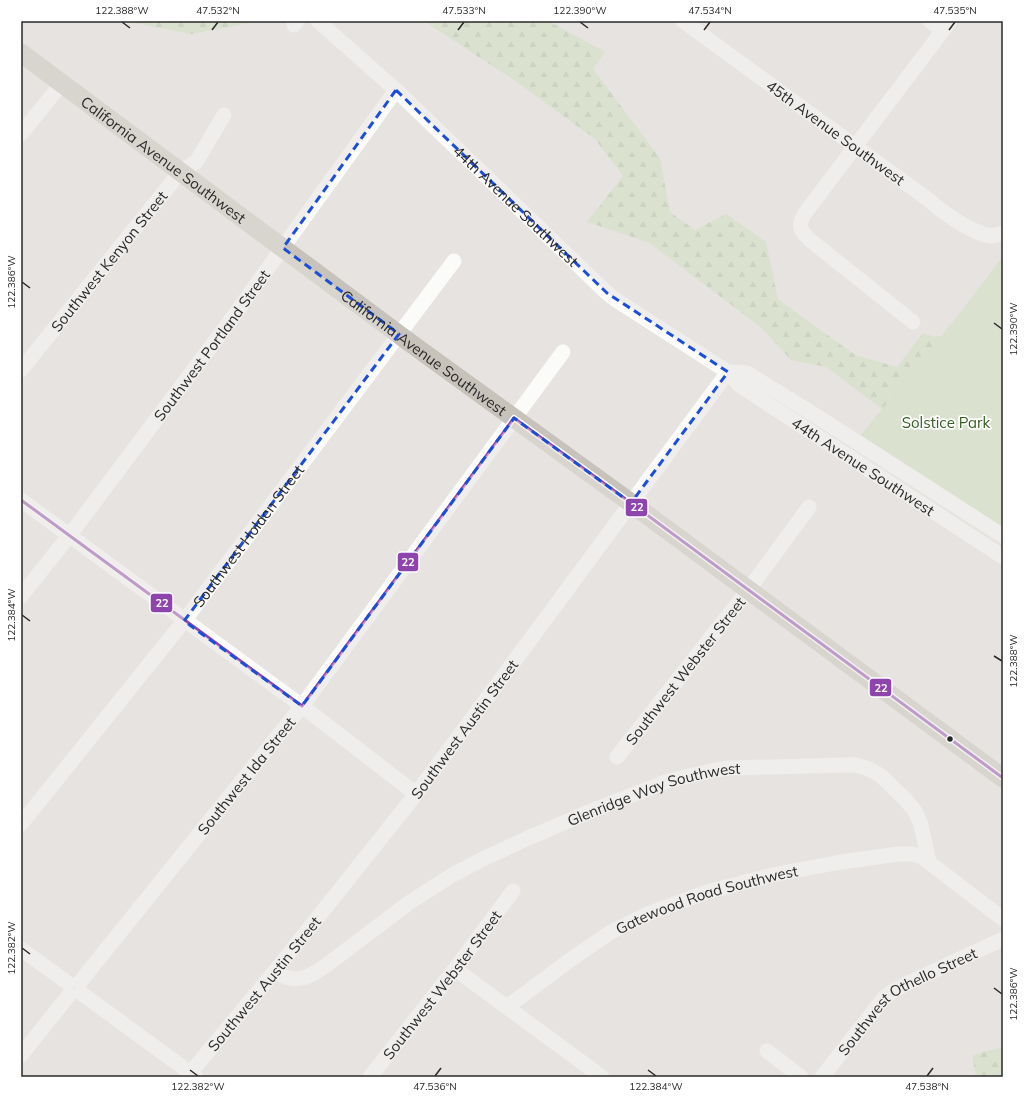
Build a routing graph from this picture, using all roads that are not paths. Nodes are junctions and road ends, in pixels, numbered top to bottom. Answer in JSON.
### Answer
{"nodes":[{"id":1,"x":318,"y":21,"type":"edge"},
{"id":2,"x":683,"y":21,"type":"edge"},
{"id":3,"x":930,"y":21,"type":"edge"},
{"id":4,"x":946,"y":26,"type":"edge"},
{"id":5,"x":21,"y":53,"type":"edge"},
{"id":6,"x":62,"y":83,"type":"junction"},
{"id":7,"x":396,"y":90,"type":"junction"},
{"id":8,"x":224,"y":115,"type":"dead end"},
{"id":9,"x":21,"y":134,"type":"edge"},
{"id":10,"x":855,"y":147,"type":"junction"},
{"id":11,"x":181,"y":172,"type":"junction"},
{"id":12,"x":997,"y":234,"type":"edge"},
{"id":13,"x":283,"y":248,"type":"junction"},
{"id":14,"x":454,"y":261,"type":"dead end"},
{"id":15,"x":913,"y":322,"type":"dead end"},
{"id":16,"x":399,"y":334,"type":"junction"},
{"id":17,"x":563,"y":352,"type":"dead end"},
{"id":18,"x":21,"y":370,"type":"edge"},
{"id":19,"x":728,"y":372,"type":"junction"},
{"id":20,"x":514,"y":418,"type":"junction"},
{"id":21,"x":21,"y":500,"type":"edge"},
{"id":22,"x":631,"y":503,"type":"junction"},
{"id":23,"x":809,"y":507,"type":"dead end"},
{"id":24,"x":69,"y":536,"type":"junction"},
{"id":25,"x":1003,"y":536,"type":"edge"},
{"id":26,"x":1003,"y":556,"type":"edge"},
{"id":27,"x":748,"y":589,"type":"junction"},
{"id":28,"x":21,"y":596,"type":"edge"},
{"id":29,"x":184,"y":621,"type":"junction"},
{"id":30,"x":302,"y":706,"type":"junction"},
{"id":31,"x":617,"y":757,"type":"dead end"},
{"id":32,"x":1003,"y":778,"type":"edge"},
{"id":33,"x":416,"y":794,"type":"junction"},
{"id":34,"x":21,"y":824,"type":"edge"},
{"id":35,"x":929,"y":862,"type":"junction"},
{"id":36,"x":513,"y":891,"type":"dead end"},
{"id":37,"x":1003,"y":919,"type":"edge"},
{"id":38,"x":1003,"y":939,"type":"edge"},
{"id":39,"x":21,"y":949,"type":"edge"},
{"id":40,"x":455,"y":969,"type":"junction"},
{"id":41,"x":275,"y":971,"type":"junction"},
{"id":42,"x":75,"y":988,"type":"junction"},
{"id":43,"x":507,"y":1006,"type":"junction"},
{"id":44,"x":767,"y":1051,"type":"dead end"},
{"id":45,"x":21,"y":1055,"type":"edge"},
{"id":46,"x":191,"y":1076,"type":"edge"},
{"id":47,"x":370,"y":1077,"type":"edge"},
{"id":48,"x":602,"y":1077,"type":"edge"},
{"id":49,"x":801,"y":1077,"type":"edge"},
{"id":50,"x":822,"y":1077,"type":"edge"}],
"edges":[{"from":1,"to":7,"type":"street","name":"44th Avenue Southwest"},
{"from":2,"to":10,"type":"street","name":"45th Avenue Southwest"},
{"from":3,"to":4,"type":"street"},
{"from":4,"to":10,"type":"street"},
{"from":5,"to":6,"type":"main road","name":"California Avenue Southwest"},
{"from":6,"to":9,"type":"street"},
{"from":6,"to":11,"type":"main road","name":"California Avenue Southwest"},
{"from":7,"to":13,"type":"street","name":"Southwest Portland Street"},
{"from":7,"to":19,"type":"street","name":"44th Avenue Southwest"},
{"from":8,"to":11,"type":"street","name":"Southwest Kenyon Street"},
{"from":10,"to":12,"type":"street","name":"45th Avenue Southwest"},
{"from":10,"to":15,"type":"street"},
{"from":11,"to":13,"type":"main road","name":"California Avenue Southwest"},
{"from":11,"to":18,"type":"street","name":"Southwest Kenyon Street"},
{"from":13,"to":16,"type":"main road","name":"California Avenue Southwest"},
{"from":13,"to":24,"type":"street","name":"Southwest Portland Street"},
{"from":14,"to":16,"type":"street","name":"Southwest Holden Street"},
{"from":16,"to":20,"type":"main road","name":"California Avenue Southwest"},
{"from":16,"to":29,"type":"street","name":"Southwest Holden Street"},
{"from":17,"to":20,"type":"street","name":"Southwest Ida Street"},
{"from":19,"to":22,"type":"street","name":"Southwest Austin Street"},
{"from":19,"to":25,"type":"street","name":"44th Avenue Southwest"},
{"from":19,"to":26,"type":"street","name":"44th Avenue Southwest"},
{"from":20,"to":22,"type":"main road","name":"California Avenue Southwest"},
{"from":20,"to":30,"type":"street","name":"Southwest Ida Street"},
{"from":21,"to":24,"type":"street"},
{"from":22,"to":27,"type":"main road","name":"California Avenue Southwest"},
{"from":22,"to":33,"type":"street","name":"Southwest Austin Street"},
{"from":23,"to":27,"type":"street","name":"Southwest Webster Street"},
{"from":24,"to":28,"type":"street","name":"Southwest Portland Street"},
{"from":24,"to":29,"type":"street"},
{"from":27,"to":31,"type":"street","name":"Southwest Webster Street"},
{"from":27,"to":32,"type":"main road","name":"California Avenue Southwest"},
{"from":29,"to":30,"type":"street"},
{"from":29,"to":34,"type":"street","name":"Southwest Holden Street"},
{"from":30,"to":33,"type":"street"},
{"from":30,"to":42,"type":"street","name":"Southwest Ida Street"},
{"from":33,"to":41,"type":"street","name":"Southwest Austin Street"},
{"from":35,"to":37,"type":"street"},
{"from":35,"to":41,"type":"street","name":"Glenridge Way Southwest"},
{"from":35,"to":43,"type":"street","name":"Gatewood Road Southwest"},
{"from":36,"to":40,"type":"street","name":"Southwest Webster Street"},
{"from":38,"to":50,"type":"street","name":"Southwest Othello Street"},
{"from":39,"to":42,"type":"street"},
{"from":40,"to":43,"type":"street"},
{"from":40,"to":47,"type":"street","name":"Southwest Webster Street"},
{"from":41,"to":46,"type":"street","name":"Southwest Austin Street"},
{"from":42,"to":45,"type":"street","name":"Southwest Ida Street"},
{"from":42,"to":46,"type":"street"},
{"from":43,"to":48,"type":"street"},
{"from":44,"to":49,"type":"street"}]}
